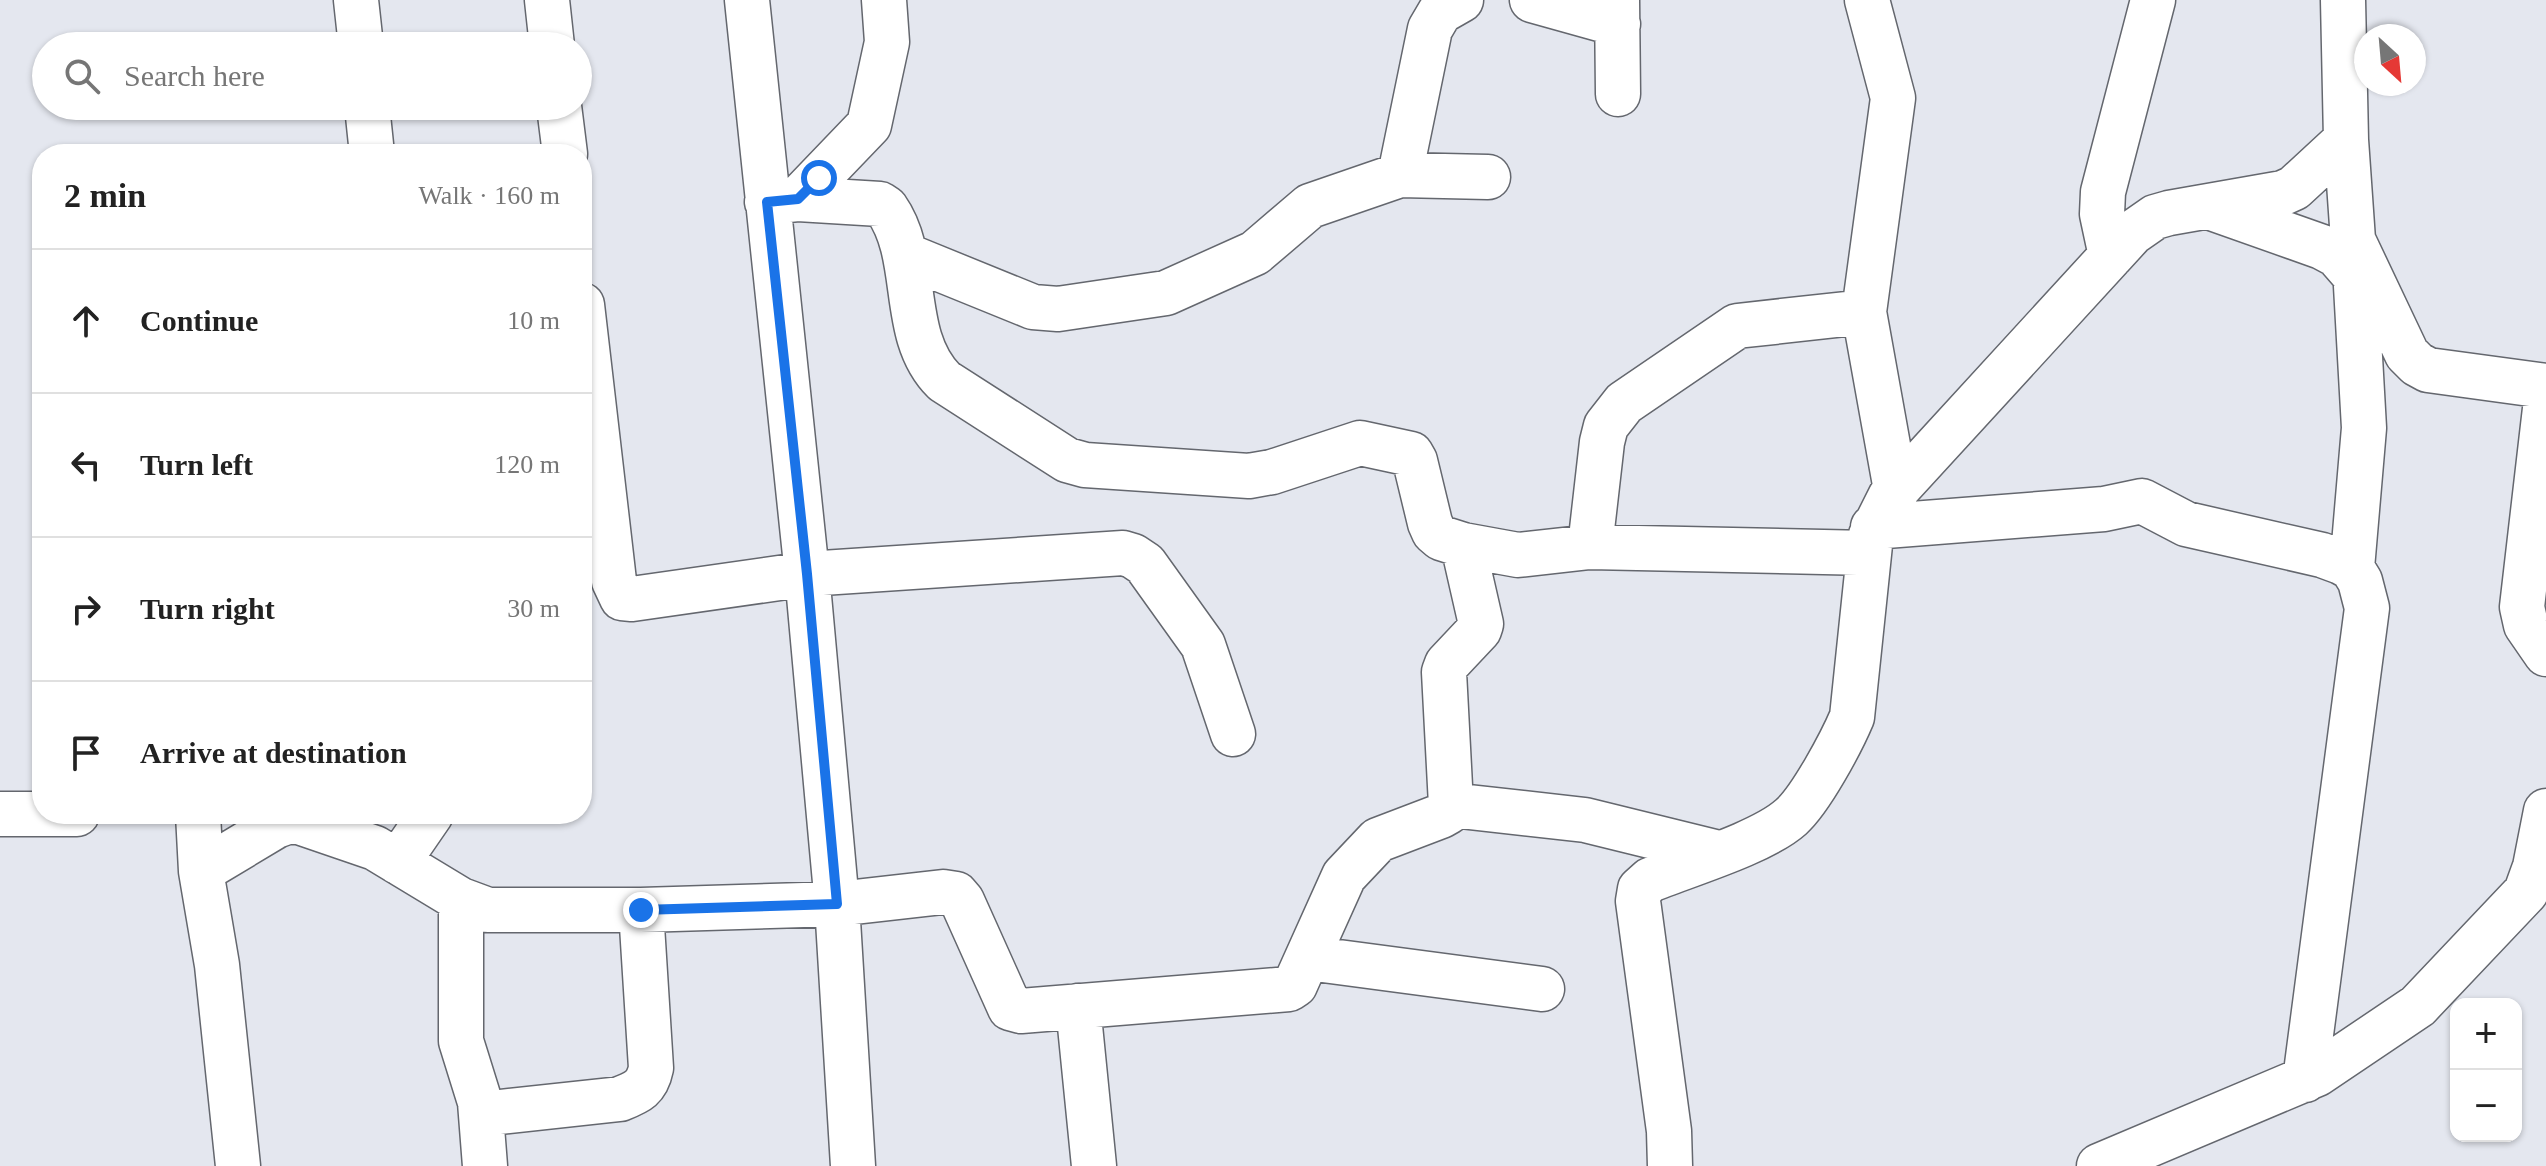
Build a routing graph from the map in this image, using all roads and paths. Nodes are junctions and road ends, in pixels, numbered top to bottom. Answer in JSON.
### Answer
{"nodes":[{"id":1,"x":356,"y":0,"type":"edge"},
{"id":2,"x":547,"y":0,"type":"edge"},
{"id":3,"x":747,"y":0,"type":"edge"},
{"id":4,"x":884,"y":0,"type":"edge"},
{"id":5,"x":1461,"y":0,"type":"edge"},
{"id":6,"x":1532,"y":0,"type":"edge"},
{"id":7,"x":1867,"y":0,"type":"edge"},
{"id":8,"x":2153,"y":0,"type":"edge"},
{"id":9,"x":2343,"y":0,"type":"edge"},
{"id":10,"x":1618,"y":12,"type":"edge"},
{"id":11,"x":359,"y":32,"type":"edge"},
{"id":12,"x":550,"y":32,"type":"edge"},
{"id":13,"x":1618,"y":94,"type":"dead end"},
{"id":14,"x":368,"y":120,"type":"edge"},
{"id":15,"x":561,"y":120,"type":"edge"},
{"id":16,"x":2346,"y":140,"type":"junction"},
{"id":17,"x":371,"y":144,"type":"edge"},
{"id":18,"x":564,"y":144,"type":"edge"},
{"id":19,"x":1400,"y":175,"type":"junction"},
{"id":20,"x":1488,"y":177,"type":"dead end"},
{"id":21,"x":782,"y":200,"type":"junction"},
{"id":22,"x":2207,"y":206,"type":"junction"},
{"id":23,"x":905,"y":255,"type":"junction"},
{"id":24,"x":2111,"y":256,"type":"junction"},
{"id":25,"x":2360,"y":272,"type":"junction"},
{"id":26,"x":1864,"y":312,"type":"junction"},
{"id":27,"x":2546,"y":386,"type":"edge"},
{"id":28,"x":592,"y":391,"type":"edge"},
{"id":29,"x":2546,"y":400,"type":"edge"},
{"id":30,"x":1896,"y":490,"type":"junction"},
{"id":31,"x":1871,"y":540,"type":"junction"},
{"id":32,"x":1463,"y":545,"type":"junction"},
{"id":33,"x":1590,"y":547,"type":"junction"},
{"id":34,"x":2352,"y":568,"type":"junction"},
{"id":35,"x":807,"y":574,"type":"junction"},
{"id":36,"x":2546,"y":654,"type":"edge"},
{"id":37,"x":1233,"y":734,"type":"dead end"},
{"id":38,"x":1451,"y":805,"type":"junction"},
{"id":39,"x":2546,"y":811,"type":"edge"},
{"id":40,"x":0,"y":814,"type":"edge"},
{"id":41,"x":32,"y":814,"type":"edge"},
{"id":42,"x":199,"y":824,"type":"edge"},
{"id":43,"x":282,"y":824,"type":"edge"},
{"id":44,"x":305,"y":824,"type":"edge"},
{"id":45,"x":424,"y":824,"type":"edge"},
{"id":46,"x":1719,"y":853,"type":"junction"},
{"id":47,"x":398,"y":862,"type":"junction"},
{"id":48,"x":201,"y":871,"type":"junction"},
{"id":49,"x":461,"y":900,"type":"junction"},
{"id":50,"x":837,"y":904,"type":"junction"},
{"id":51,"x":641,"y":910,"type":"junction"},
{"id":52,"x":1308,"y":958,"type":"junction"},
{"id":53,"x":1542,"y":989,"type":"dead end"},
{"id":54,"x":1078,"y":1006,"type":"junction"},
{"id":55,"x":2305,"y":1080,"type":"junction"},
{"id":56,"x":482,"y":1114,"type":"junction"},
{"id":57,"x":1093,"y":1165,"type":"edge"},
{"id":58,"x":238,"y":1166,"type":"edge"},
{"id":59,"x":485,"y":1166,"type":"edge"},
{"id":60,"x":853,"y":1166,"type":"edge"},
{"id":61,"x":1670,"y":1166,"type":"edge"},
{"id":62,"x":2099,"y":1166,"type":"edge"}],
"edges":[{"from":1,"to":11,"type":"street"},
{"from":2,"to":12,"type":"street"},
{"from":3,"to":21,"type":"street"},
{"from":4,"to":21,"type":"street"},
{"from":5,"to":19,"type":"street"},
{"from":6,"to":10,"type":"street"},
{"from":7,"to":26,"type":"street"},
{"from":8,"to":24,"type":"street"},
{"from":9,"to":16,"type":"street"},
{"from":10,"to":13,"type":"street"},
{"from":14,"to":17,"type":"street"},
{"from":15,"to":18,"type":"street"},
{"from":16,"to":22,"type":"street"},
{"from":16,"to":25,"type":"street"},
{"from":19,"to":20,"type":"street"},
{"from":19,"to":23,"type":"street"},
{"from":21,"to":23,"type":"street"},
{"from":21,"to":35,"type":"street"},
{"from":22,"to":24,"type":"street"},
{"from":22,"to":25,"type":"street"},
{"from":23,"to":32,"type":"street"},
{"from":24,"to":30,"type":"street"},
{"from":25,"to":27,"type":"street"},
{"from":25,"to":34,"type":"street"},
{"from":26,"to":30,"type":"street"},
{"from":26,"to":33,"type":"street"},
{"from":28,"to":35,"type":"street"},
{"from":29,"to":36,"type":"street"},
{"from":30,"to":31,"type":"street"},
{"from":31,"to":33,"type":"street"},
{"from":31,"to":34,"type":"street"},
{"from":31,"to":46,"type":"street"},
{"from":32,"to":33,"type":"street"},
{"from":32,"to":38,"type":"street"},
{"from":34,"to":55,"type":"street"},
{"from":35,"to":37,"type":"street"},
{"from":35,"to":50,"type":"street"},
{"from":38,"to":46,"type":"street"},
{"from":38,"to":52,"type":"street"},
{"from":39,"to":55,"type":"street"},
{"from":40,"to":41,"type":"street"},
{"from":42,"to":48,"type":"street"},
{"from":43,"to":48,"type":"street"},
{"from":44,"to":47,"type":"street"},
{"from":45,"to":47,"type":"street"},
{"from":46,"to":61,"type":"street"},
{"from":47,"to":49,"type":"street"},
{"from":48,"to":58,"type":"street"},
{"from":49,"to":51,"type":"street"},
{"from":49,"to":56,"type":"street"},
{"from":50,"to":51,"type":"street"},
{"from":50,"to":54,"type":"street"},
{"from":50,"to":60,"type":"street"},
{"from":51,"to":56,"type":"street"},
{"from":52,"to":53,"type":"street"},
{"from":52,"to":54,"type":"street"},
{"from":54,"to":57,"type":"street"},
{"from":55,"to":62,"type":"street"},
{"from":56,"to":59,"type":"street"}]}
